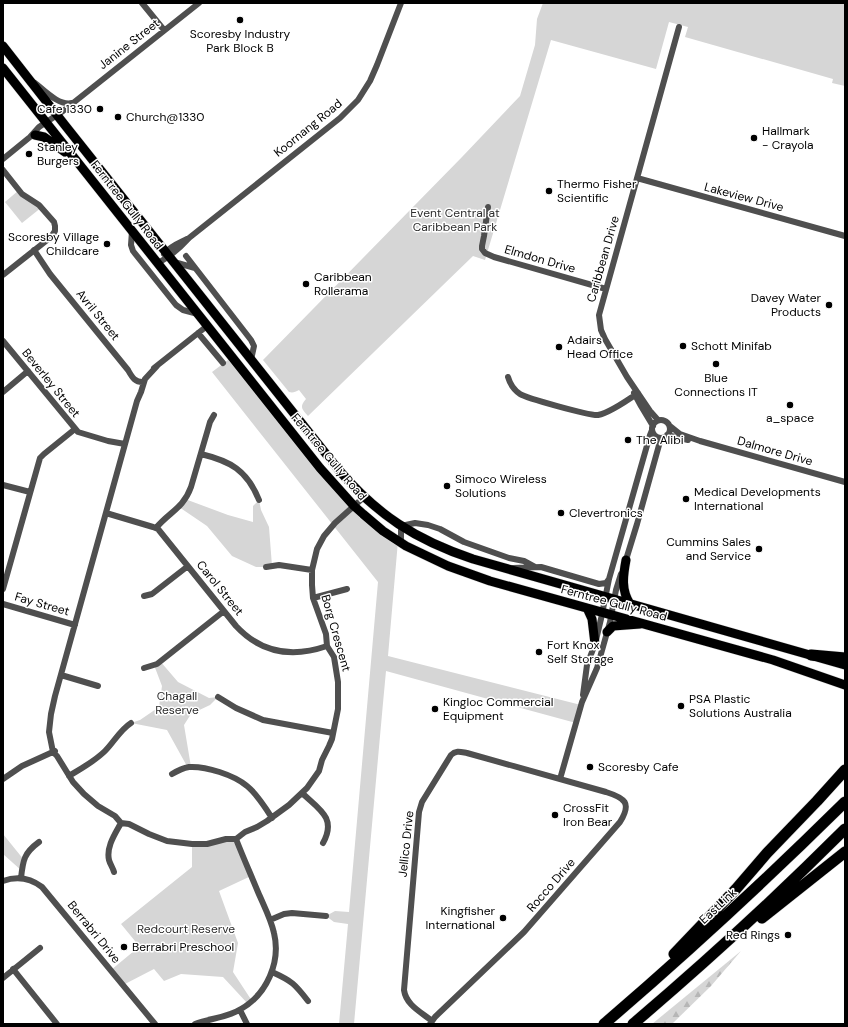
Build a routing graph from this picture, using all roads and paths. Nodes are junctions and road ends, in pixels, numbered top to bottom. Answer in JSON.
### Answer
{"nodes":[{"id":1,"x":142,"y":3,"type":"edge"},
{"id":2,"x":199,"y":3,"type":"edge"},
{"id":3,"x":401,"y":3,"type":"edge"},
{"id":4,"x":679,"y":27,"type":"dead end"},
{"id":5,"x":164,"y":30,"type":"junction"},
{"id":6,"x":3,"y":46,"type":"edge"},
{"id":7,"x":3,"y":68,"type":"edge"},
{"id":8,"x":26,"y":76,"type":"junction"},
{"id":9,"x":72,"y":103,"type":"junction"},
{"id":10,"x":57,"y":116,"type":"junction"},
{"id":11,"x":48,"y":124,"type":"junction"},
{"id":12,"x":33,"y":136,"type":"junction"},
{"id":13,"x":3,"y":159,"type":"edge"},
{"id":14,"x":81,"y":167,"type":"junction"},
{"id":15,"x":3,"y":170,"type":"edge"},
{"id":16,"x":638,"y":178,"type":"junction"},
{"id":17,"x":488,"y":207,"type":"dead end"},
{"id":18,"x":132,"y":231,"type":"junction"},
{"id":19,"x":845,"y":236,"type":"edge"},
{"id":20,"x":33,"y":252,"type":"junction"},
{"id":21,"x":186,"y":256,"type":"dead end"},
{"id":22,"x":170,"y":257,"type":"junction"},
{"id":23,"x":158,"y":263,"type":"junction"},
{"id":24,"x":195,"y":269,"type":"junction"},
{"id":25,"x":3,"y":276,"type":"edge"},
{"id":26,"x":606,"y":289,"type":"junction"},
{"id":27,"x":198,"y":314,"type":"junction"},
{"id":28,"x":207,"y":326,"type":"junction"},
{"id":29,"x":198,"y":333,"type":"junction"},
{"id":30,"x":3,"y":341,"type":"edge"},
{"id":31,"x":251,"y":360,"type":"junction"},
{"id":32,"x":223,"y":363,"type":"dead end"},
{"id":33,"x":28,"y":371,"type":"junction"},
{"id":34,"x":508,"y":377,"type":"dead end"},
{"id":35,"x":142,"y":382,"type":"junction"},
{"id":36,"x":3,"y":392,"type":"edge"},
{"id":37,"x":637,"y":394,"type":"junction"},
{"id":38,"x":214,"y":415,"type":"dead end"},
{"id":39,"x":658,"y":420,"type":"junction"},
{"id":40,"x":670,"y":426,"type":"junction"},
{"id":41,"x":652,"y":428,"type":"junction"},
{"id":42,"x":74,"y":429,"type":"junction"},
{"id":43,"x":667,"y":435,"type":"junction"},
{"id":44,"x":661,"y":438,"type":"junction"},
{"id":45,"x":700,"y":442,"type":"junction"},
{"id":46,"x":125,"y":445,"type":"junction"},
{"id":47,"x":201,"y":454,"type":"junction"},
{"id":48,"x":845,"y":482,"type":"edge"},
{"id":49,"x":3,"y":485,"type":"edge"},
{"id":50,"x":30,"y":492,"type":"junction"},
{"id":51,"x":364,"y":497,"type":"junction"},
{"id":52,"x":259,"y":500,"type":"dead end"},
{"id":53,"x":354,"y":506,"type":"junction"},
{"id":54,"x":106,"y":513,"type":"junction"},
{"id":55,"x":401,"y":526,"type":"junction"},
{"id":56,"x":156,"y":528,"type":"junction"},
{"id":57,"x":401,"y":543,"type":"junction"},
{"id":58,"x":626,"y":560,"type":"junction"},
{"id":59,"x":188,"y":566,"type":"junction"},
{"id":60,"x":266,"y":567,"type":"dead end"},
{"id":61,"x":499,"y":567,"type":"junction"},
{"id":62,"x":535,"y":567,"type":"junction"},
{"id":63,"x":312,"y":570,"type":"junction"},
{"id":64,"x":556,"y":571,"type":"junction"},
{"id":65,"x":609,"y":579,"type":"junction"},
{"id":66,"x":568,"y":587,"type":"junction"},
{"id":67,"x":3,"y":589,"type":"edge"},
{"id":68,"x":346,"y":589,"type":"dead end"},
{"id":69,"x":144,"y":596,"type":"dead end"},
{"id":70,"x":313,"y":598,"type":"junction"},
{"id":71,"x":610,"y":598,"type":"junction"},
{"id":72,"x":3,"y":604,"type":"edge"},
{"id":73,"x":630,"y":604,"type":"junction"},
{"id":74,"x":587,"y":608,"type":"junction"},
{"id":75,"x":224,"y":611,"type":"junction"},
{"id":76,"x":607,"y":613,"type":"junction"},
{"id":77,"x":75,"y":624,"type":"junction"},
{"id":78,"x":646,"y":624,"type":"junction"},
{"id":79,"x":607,"y":632,"type":"junction"},
{"id":80,"x":595,"y":644,"type":"junction"},
{"id":81,"x":327,"y":646,"type":"junction"},
{"id":82,"x":811,"y":655,"type":"junction"},
{"id":83,"x":845,"y":658,"type":"edge"},
{"id":84,"x":845,"y":665,"type":"edge"},
{"id":85,"x":144,"y":668,"type":"dead end"},
{"id":86,"x":61,"y":675,"type":"junction"},
{"id":87,"x":845,"y":685,"type":"edge"},
{"id":88,"x":98,"y":686,"type":"dead end"},
{"id":89,"x":218,"y":697,"type":"dead end"},
{"id":90,"x":582,"y":702,"type":"junction"},
{"id":91,"x":131,"y":723,"type":"dead end"},
{"id":92,"x":333,"y":733,"type":"junction"},
{"id":93,"x":54,"y":751,"type":"junction"},
{"id":94,"x":845,"y":770,"type":"edge"},
{"id":95,"x":172,"y":774,"type":"dead end"},
{"id":96,"x":69,"y":776,"type":"junction"},
{"id":97,"x":3,"y":779,"type":"edge"},
{"id":98,"x":560,"y":779,"type":"junction"},
{"id":99,"x":302,"y":793,"type":"junction"},
{"id":100,"x":845,"y":802,"type":"edge"},
{"id":101,"x":272,"y":818,"type":"junction"},
{"id":102,"x":121,"y":823,"type":"junction"},
{"id":103,"x":845,"y":829,"type":"edge"},
{"id":104,"x":236,"y":839,"type":"junction"},
{"id":105,"x":39,"y":842,"type":"dead end"},
{"id":106,"x":323,"y":843,"type":"dead end"},
{"id":107,"x":845,"y":852,"type":"edge"},
{"id":108,"x":114,"y":872,"type":"dead end"},
{"id":109,"x":22,"y":878,"type":"junction"},
{"id":110,"x":3,"y":881,"type":"edge"},
{"id":111,"x":326,"y":916,"type":"dead end"},
{"id":112,"x":270,"y":920,"type":"junction"},
{"id":113,"x":40,"y":948,"type":"dead end"},
{"id":114,"x":13,"y":969,"type":"junction"},
{"id":115,"x":272,"y":972,"type":"junction"},
{"id":116,"x":3,"y":978,"type":"edge"},
{"id":117,"x":651,"y":983,"type":"junction"},
{"id":118,"x":308,"y":1002,"type":"dead end"},
{"id":119,"x":240,"y":1010,"type":"junction"},
{"id":120,"x":431,"y":1022,"type":"edge"},
{"id":121,"x":57,"y":1024,"type":"edge"},
{"id":122,"x":155,"y":1024,"type":"edge"},
{"id":123,"x":195,"y":1024,"type":"edge"},
{"id":124,"x":247,"y":1024,"type":"edge"},
{"id":125,"x":604,"y":1024,"type":"edge"},
{"id":126,"x":633,"y":1024,"type":"edge"}],
"edges":[{"from":1,"to":5,"type":"street"},
{"from":2,"to":5,"type":"street","name":"Janine Street"},
{"from":3,"to":22,"type":"street","name":"Koornang Road"},
{"from":4,"to":16,"type":"street","name":"Caribbean Drive"},
{"from":5,"to":9,"type":"street","name":"Janine Street"},
{"from":6,"to":8,"type":"main road","name":"Ferntree Gully Road"},
{"from":7,"to":11,"type":"main road","name":"Ferntree Gully Road"},
{"from":8,"to":9,"type":"street"},
{"from":8,"to":10,"type":"main road","name":"Ferntree Gully Road"},
{"from":9,"to":10,"type":"street","name":"Janine Street"},
{"from":10,"to":11,"type":"street","name":"Janine Street"},
{"from":10,"to":22,"type":"main road","name":"Ferntree Gully Road"},
{"from":11,"to":12,"type":"street","name":"Janine Street"},
{"from":11,"to":14,"type":"main road","name":"Ferntree Gully Road"},
{"from":12,"to":13,"type":"street","name":"Janine Street"},
{"from":12,"to":14,"type":"main road"},
{"from":14,"to":18,"type":"main road","name":"Ferntree Gully Road"},
{"from":15,"to":20,"type":"street"},
{"from":16,"to":19,"type":"street","name":"Lakeview Drive"},
{"from":16,"to":26,"type":"street","name":"Caribbean Drive"},
{"from":17,"to":26,"type":"street","name":"Elmdon Drive"},
{"from":18,"to":23,"type":"main road","name":"Ferntree Gully Road"},
{"from":18,"to":27,"type":"street"},
{"from":20,"to":25,"type":"street"},
{"from":20,"to":35,"type":"street","name":"Avril Street"},
{"from":21,"to":24,"type":"street"},
{"from":22,"to":23,"type":"street","name":"Koornang Road"},
{"from":22,"to":24,"type":"street"},
{"from":22,"to":31,"type":"main road","name":"Ferntree Gully Road"},
{"from":23,"to":27,"type":"main road","name":"Ferntree Gully Road"},
{"from":24,"to":31,"type":"street"},
{"from":26,"to":37,"type":"street","name":"Caribbean Drive"},
{"from":27,"to":28,"type":"main road","name":"Ferntree Gully Road"},
{"from":28,"to":29,"type":"street","name":"Borg Crescent"},
{"from":28,"to":53,"type":"main road","name":"Ferntree Gully Road"},
{"from":29,"to":32,"type":"street"},
{"from":29,"to":35,"type":"street","name":"Borg Crescent"},
{"from":30,"to":33,"type":"street","name":"Beverley Street"},
{"from":31,"to":51,"type":"main road","name":"Ferntree Gully Road"},
{"from":33,"to":36,"type":"street"},
{"from":33,"to":42,"type":"street","name":"Beverley Street"},
{"from":34,"to":37,"type":"street"},
{"from":35,"to":46,"type":"street","name":"Borg Crescent"},
{"from":37,"to":39,"type":"street","name":"Caribbean Drive"},
{"from":37,"to":41,"type":"street","name":"Caribbean Drive"},
{"from":38,"to":47,"type":"street"},
{"from":39,"to":40,"type":"street"},
{"from":39,"to":41,"type":"street"},
{"from":40,"to":43,"type":"street"},
{"from":40,"to":45,"type":"street","name":"Dalmore Drive"},
{"from":41,"to":44,"type":"street"},
{"from":41,"to":65,"type":"street"},
{"from":42,"to":46,"type":"street","name":"Beverley Street"},
{"from":42,"to":50,"type":"street"},
{"from":43,"to":44,"type":"street"},
{"from":43,"to":45,"type":"street","name":"Dalmore Drive"},
{"from":44,"to":58,"type":"street"},
{"from":45,"to":48,"type":"street","name":"Dalmore Drive"},
{"from":46,"to":54,"type":"street","name":"Borg Crescent"},
{"from":47,"to":52,"type":"street"},
{"from":47,"to":56,"type":"street"},
{"from":49,"to":50,"type":"street"},
{"from":50,"to":67,"type":"street"},
{"from":51,"to":53,"type":"street","name":"Borg Crescent"},
{"from":51,"to":55,"type":"main road","name":"Ferntree Gully Road"},
{"from":53,"to":57,"type":"main road","name":"Ferntree Gully Road"},
{"from":53,"to":63,"type":"street","name":"Borg Crescent"},
{"from":54,"to":56,"type":"street"},
{"from":54,"to":77,"type":"street","name":"Borg Crescent"},
{"from":55,"to":57,"type":"street"},
{"from":55,"to":61,"type":"main road","name":"Ferntree Gully Road"},
{"from":55,"to":62,"type":"street"},
{"from":56,"to":59,"type":"street","name":"Carol Street"},
{"from":57,"to":74,"type":"main road","name":"Ferntree Gully Road"},
{"from":58,"to":71,"type":"street"},
{"from":58,"to":73,"type":"main road"},
{"from":59,"to":69,"type":"street"},
{"from":59,"to":75,"type":"street","name":"Carol Street"},
{"from":60,"to":63,"type":"street"},
{"from":61,"to":62,"type":"street"},
{"from":61,"to":66,"type":"main road","name":"Ferntree Gully Road"},
{"from":62,"to":64,"type":"street"},
{"from":63,"to":70,"type":"street","name":"Borg Crescent"},
{"from":64,"to":65,"type":"street"},
{"from":64,"to":66,"type":"street"},
{"from":65,"to":71,"type":"street"},
{"from":66,"to":71,"type":"main road","name":"Ferntree Gully Road"},
{"from":68,"to":70,"type":"street"},
{"from":70,"to":81,"type":"street","name":"Borg Crescent"},
{"from":71,"to":73,"type":"main road","name":"Ferntree Gully Road"},
{"from":71,"to":76,"type":"street"},
{"from":72,"to":77,"type":"street","name":"Fay Street"},
{"from":73,"to":82,"type":"main road","name":"Ferntree Gully Road"},
{"from":74,"to":76,"type":"main road","name":"Ferntree Gully Road"},
{"from":74,"to":80,"type":"main road"},
{"from":75,"to":81,"type":"street","name":"Carol Street"},
{"from":75,"to":85,"type":"street"},
{"from":76,"to":78,"type":"main road","name":"Ferntree Gully Road"},
{"from":76,"to":79,"type":"street"},
{"from":76,"to":80,"type":"street"},
{"from":77,"to":86,"type":"street","name":"Borg Crescent"},
{"from":78,"to":79,"type":"main road"},
{"from":78,"to":87,"type":"main road","name":"Ferntree Gully Road"},
{"from":79,"to":90,"type":"street"},
{"from":80,"to":90,"type":"street"},
{"from":81,"to":92,"type":"street","name":"Borg Crescent"},
{"from":82,"to":83,"type":"highway"},
{"from":82,"to":84,"type":"main road","name":"Ferntree Gully Road"},
{"from":86,"to":88,"type":"street"},
{"from":86,"to":93,"type":"street","name":"Borg Crescent"},
{"from":89,"to":92,"type":"street"},
{"from":90,"to":98,"type":"street"},
{"from":91,"to":96,"type":"street"},
{"from":92,"to":99,"type":"street","name":"Borg Crescent"},
{"from":93,"to":96,"type":"street","name":"Borg Crescent"},
{"from":93,"to":97,"type":"street"},
{"from":94,"to":117,"type":"highway"},
{"from":95,"to":101,"type":"street"},
{"from":96,"to":102,"type":"street","name":"Borg Crescent"},
{"from":98,"to":120,"type":"street","name":"Rocco Drive"},
{"from":98,"to":120,"type":"street","name":"Jellico Drive"},
{"from":99,"to":101,"type":"street","name":"Borg Crescent"},
{"from":99,"to":106,"type":"street"},
{"from":100,"to":117,"type":"highway","name":"EastLink"},
{"from":101,"to":104,"type":"street","name":"Borg Crescent"},
{"from":102,"to":104,"type":"street","name":"Borg Crescent"},
{"from":102,"to":108,"type":"street"},
{"from":103,"to":126,"type":"highway"},
{"from":104,"to":112,"type":"street"},
{"from":105,"to":109,"type":"street"},
{"from":107,"to":126,"type":"highway"},
{"from":109,"to":110,"type":"street"},
{"from":109,"to":122,"type":"street","name":"Berrabri Drive"},
{"from":111,"to":112,"type":"street"},
{"from":112,"to":115,"type":"street"},
{"from":113,"to":114,"type":"street"},
{"from":114,"to":116,"type":"street"},
{"from":114,"to":121,"type":"street"},
{"from":115,"to":118,"type":"street"},
{"from":115,"to":119,"type":"street"},
{"from":117,"to":125,"type":"highway","name":"EastLink"},
{"from":119,"to":123,"type":"street"},
{"from":119,"to":124,"type":"street"}]}
